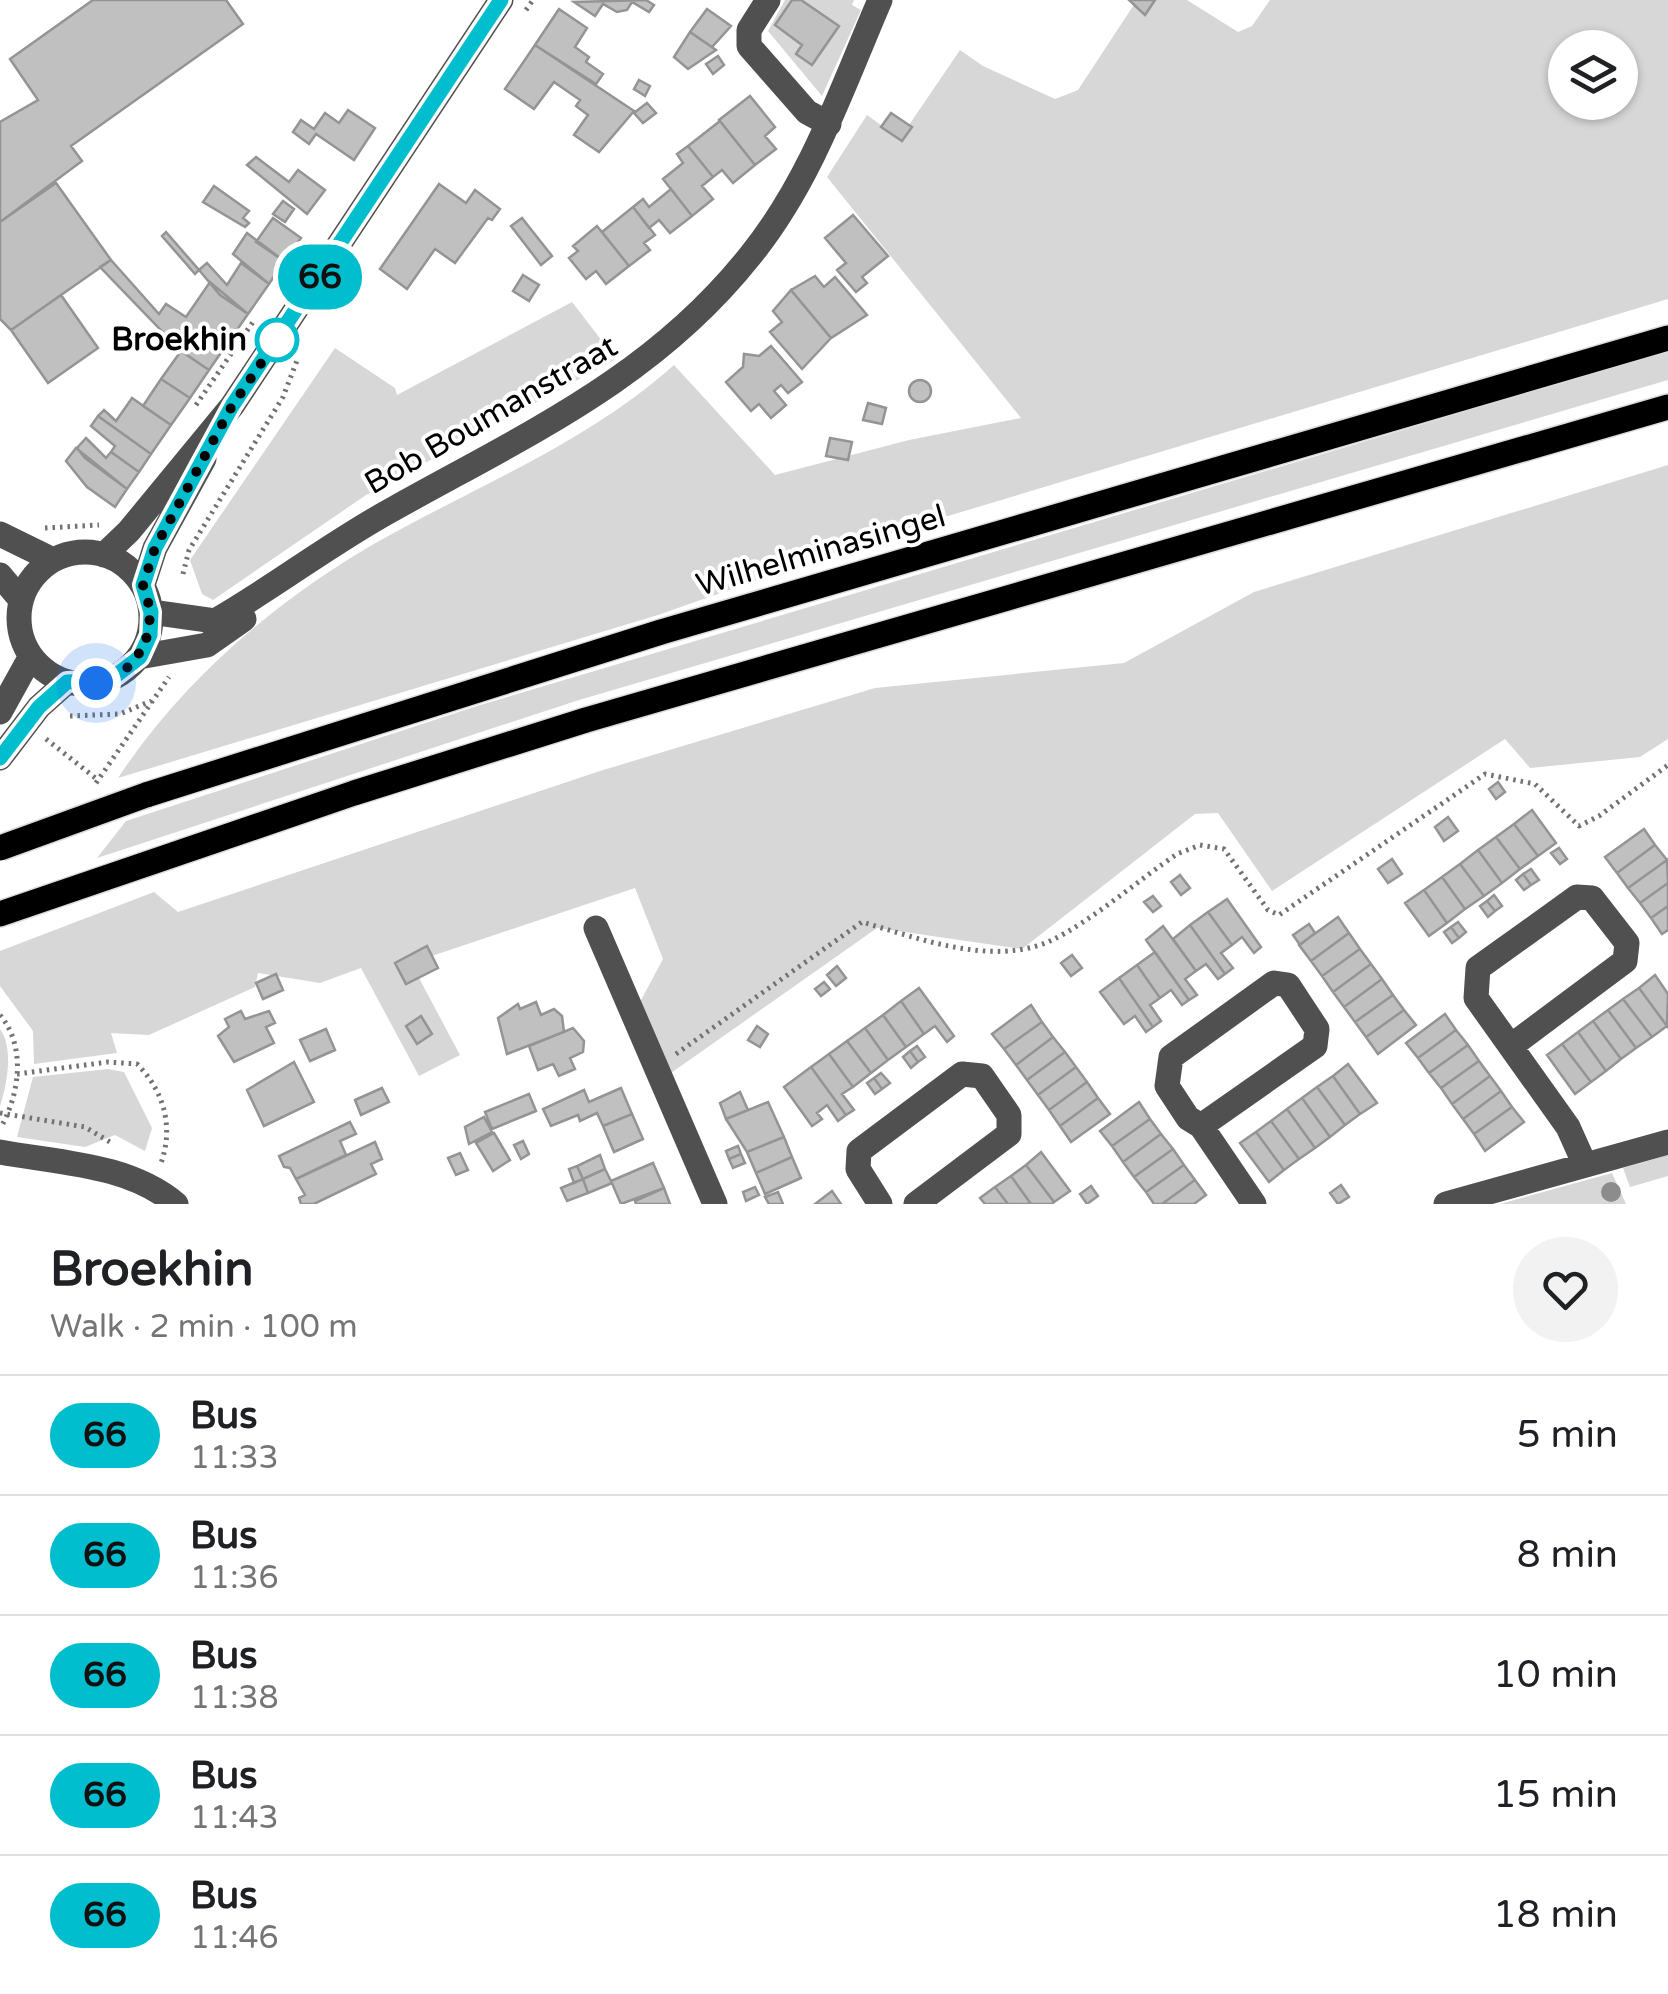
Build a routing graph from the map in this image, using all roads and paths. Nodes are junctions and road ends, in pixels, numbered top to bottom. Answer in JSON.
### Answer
{"nodes":[{"id":1,"x":501,"y":0,"type":"edge"},
{"id":2,"x":533,"y":0,"type":"edge"},
{"id":3,"x":768,"y":0,"type":"edge"},
{"id":4,"x":880,"y":0,"type":"edge"},
{"id":5,"x":523,"y":15,"type":"dead end"},
{"id":6,"x":830,"y":124,"type":"junction"},
{"id":7,"x":1668,"y":338,"type":"edge"},
{"id":8,"x":304,"y":342,"type":"dead end"},
{"id":9,"x":232,"y":406,"type":"junction"},
{"id":10,"x":1668,"y":407,"type":"edge"},
{"id":11,"x":112,"y":526,"type":"dead end"},
{"id":12,"x":39,"y":530,"type":"dead end"},
{"id":13,"x":0,"y":534,"type":"edge"},
{"id":14,"x":104,"y":555,"type":"junction"},
{"id":15,"x":53,"y":560,"type":"junction"},
{"id":16,"x":0,"y":574,"type":"edge"},
{"id":17,"x":184,"y":574,"type":"dead end"},
{"id":18,"x":143,"y":585,"type":"junction"},
{"id":19,"x":265,"y":592,"type":"junction"},
{"id":20,"x":22,"y":600,"type":"junction"},
{"id":21,"x":151,"y":612,"type":"junction"},
{"id":22,"x":31,"y":656,"type":"junction"},
{"id":23,"x":140,"y":657,"type":"junction"},
{"id":24,"x":67,"y":682,"type":"junction"},
{"id":25,"x":153,"y":700,"type":"dead end"},
{"id":26,"x":0,"y":712,"type":"edge"},
{"id":27,"x":0,"y":758,"type":"edge"},
{"id":28,"x":1668,"y":765,"type":"edge"},
{"id":29,"x":98,"y":780,"type":"dead end"},
{"id":30,"x":0,"y":848,"type":"edge"},
{"id":31,"x":0,"y":914,"type":"edge"},
{"id":32,"x":596,"y":928,"type":"dead end"},
{"id":33,"x":0,"y":1015,"type":"edge"},
{"id":34,"x":1511,"y":1046,"type":"junction"},
{"id":35,"x":658,"y":1068,"type":"junction"},
{"id":36,"x":17,"y":1074,"type":"junction"},
{"id":37,"x":1201,"y":1126,"type":"junction"},
{"id":38,"x":0,"y":1130,"type":"edge"},
{"id":39,"x":1668,"y":1142,"type":"edge"},
{"id":40,"x":0,"y":1152,"type":"edge"},
{"id":41,"x":1585,"y":1164,"type":"junction"},
{"id":42,"x":153,"y":1185,"type":"junction"},
{"id":43,"x":176,"y":1204,"type":"edge"},
{"id":44,"x":715,"y":1204,"type":"edge"},
{"id":45,"x":880,"y":1204,"type":"edge"},
{"id":46,"x":916,"y":1204,"type":"edge"},
{"id":47,"x":1254,"y":1204,"type":"edge"},
{"id":48,"x":1446,"y":1204,"type":"edge"}],
"edges":[{"from":1,"to":9,"type":"street"},
{"from":2,"to":5,"type":"path"},
{"from":3,"to":6,"type":"street"},
{"from":4,"to":6,"type":"street","name":"Bob Boumanstraat"},
{"from":6,"to":19,"type":"street","name":"Bob Boumanstraat"},
{"from":7,"to":30,"type":"main road","name":"Wilhelminasingel","bridge":true},
{"from":8,"to":17,"type":"path"},
{"from":9,"to":14,"type":"street"},
{"from":9,"to":18,"type":"street"},
{"from":10,"to":31,"type":"main road"},
{"from":11,"to":12,"type":"path"},
{"from":13,"to":15,"type":"street"},
{"from":14,"to":15,"type":"street"},
{"from":14,"to":18,"type":"street"},
{"from":15,"to":20,"type":"street"},
{"from":16,"to":20,"type":"street"},
{"from":18,"to":21,"type":"street"},
{"from":19,"to":21,"type":"street","name":"Bob Boumanstraat"},
{"from":19,"to":23,"type":"street","name":"Bob Boumanstraat"},
{"from":20,"to":22,"type":"street"},
{"from":21,"to":23,"type":"street"},
{"from":22,"to":24,"type":"street"},
{"from":22,"to":26,"type":"street"},
{"from":23,"to":24,"type":"street"},
{"from":24,"to":27,"type":"street"},
{"from":25,"to":29,"type":"path"},
{"from":28,"to":35,"type":"path"},
{"from":32,"to":35,"type":"street"},
{"from":33,"to":36,"type":"path"},
{"from":34,"to":34,"type":"street"},
{"from":34,"to":41,"type":"street"},
{"from":35,"to":44,"type":"street"},
{"from":36,"to":38,"type":"path"},
{"from":36,"to":42,"type":"path"},
{"from":37,"to":37,"type":"street"},
{"from":37,"to":47,"type":"street"},
{"from":39,"to":41,"type":"street"},
{"from":40,"to":42,"type":"street"},
{"from":41,"to":48,"type":"street"},
{"from":42,"to":43,"type":"street"},
{"from":45,"to":46,"type":"street"}]}
